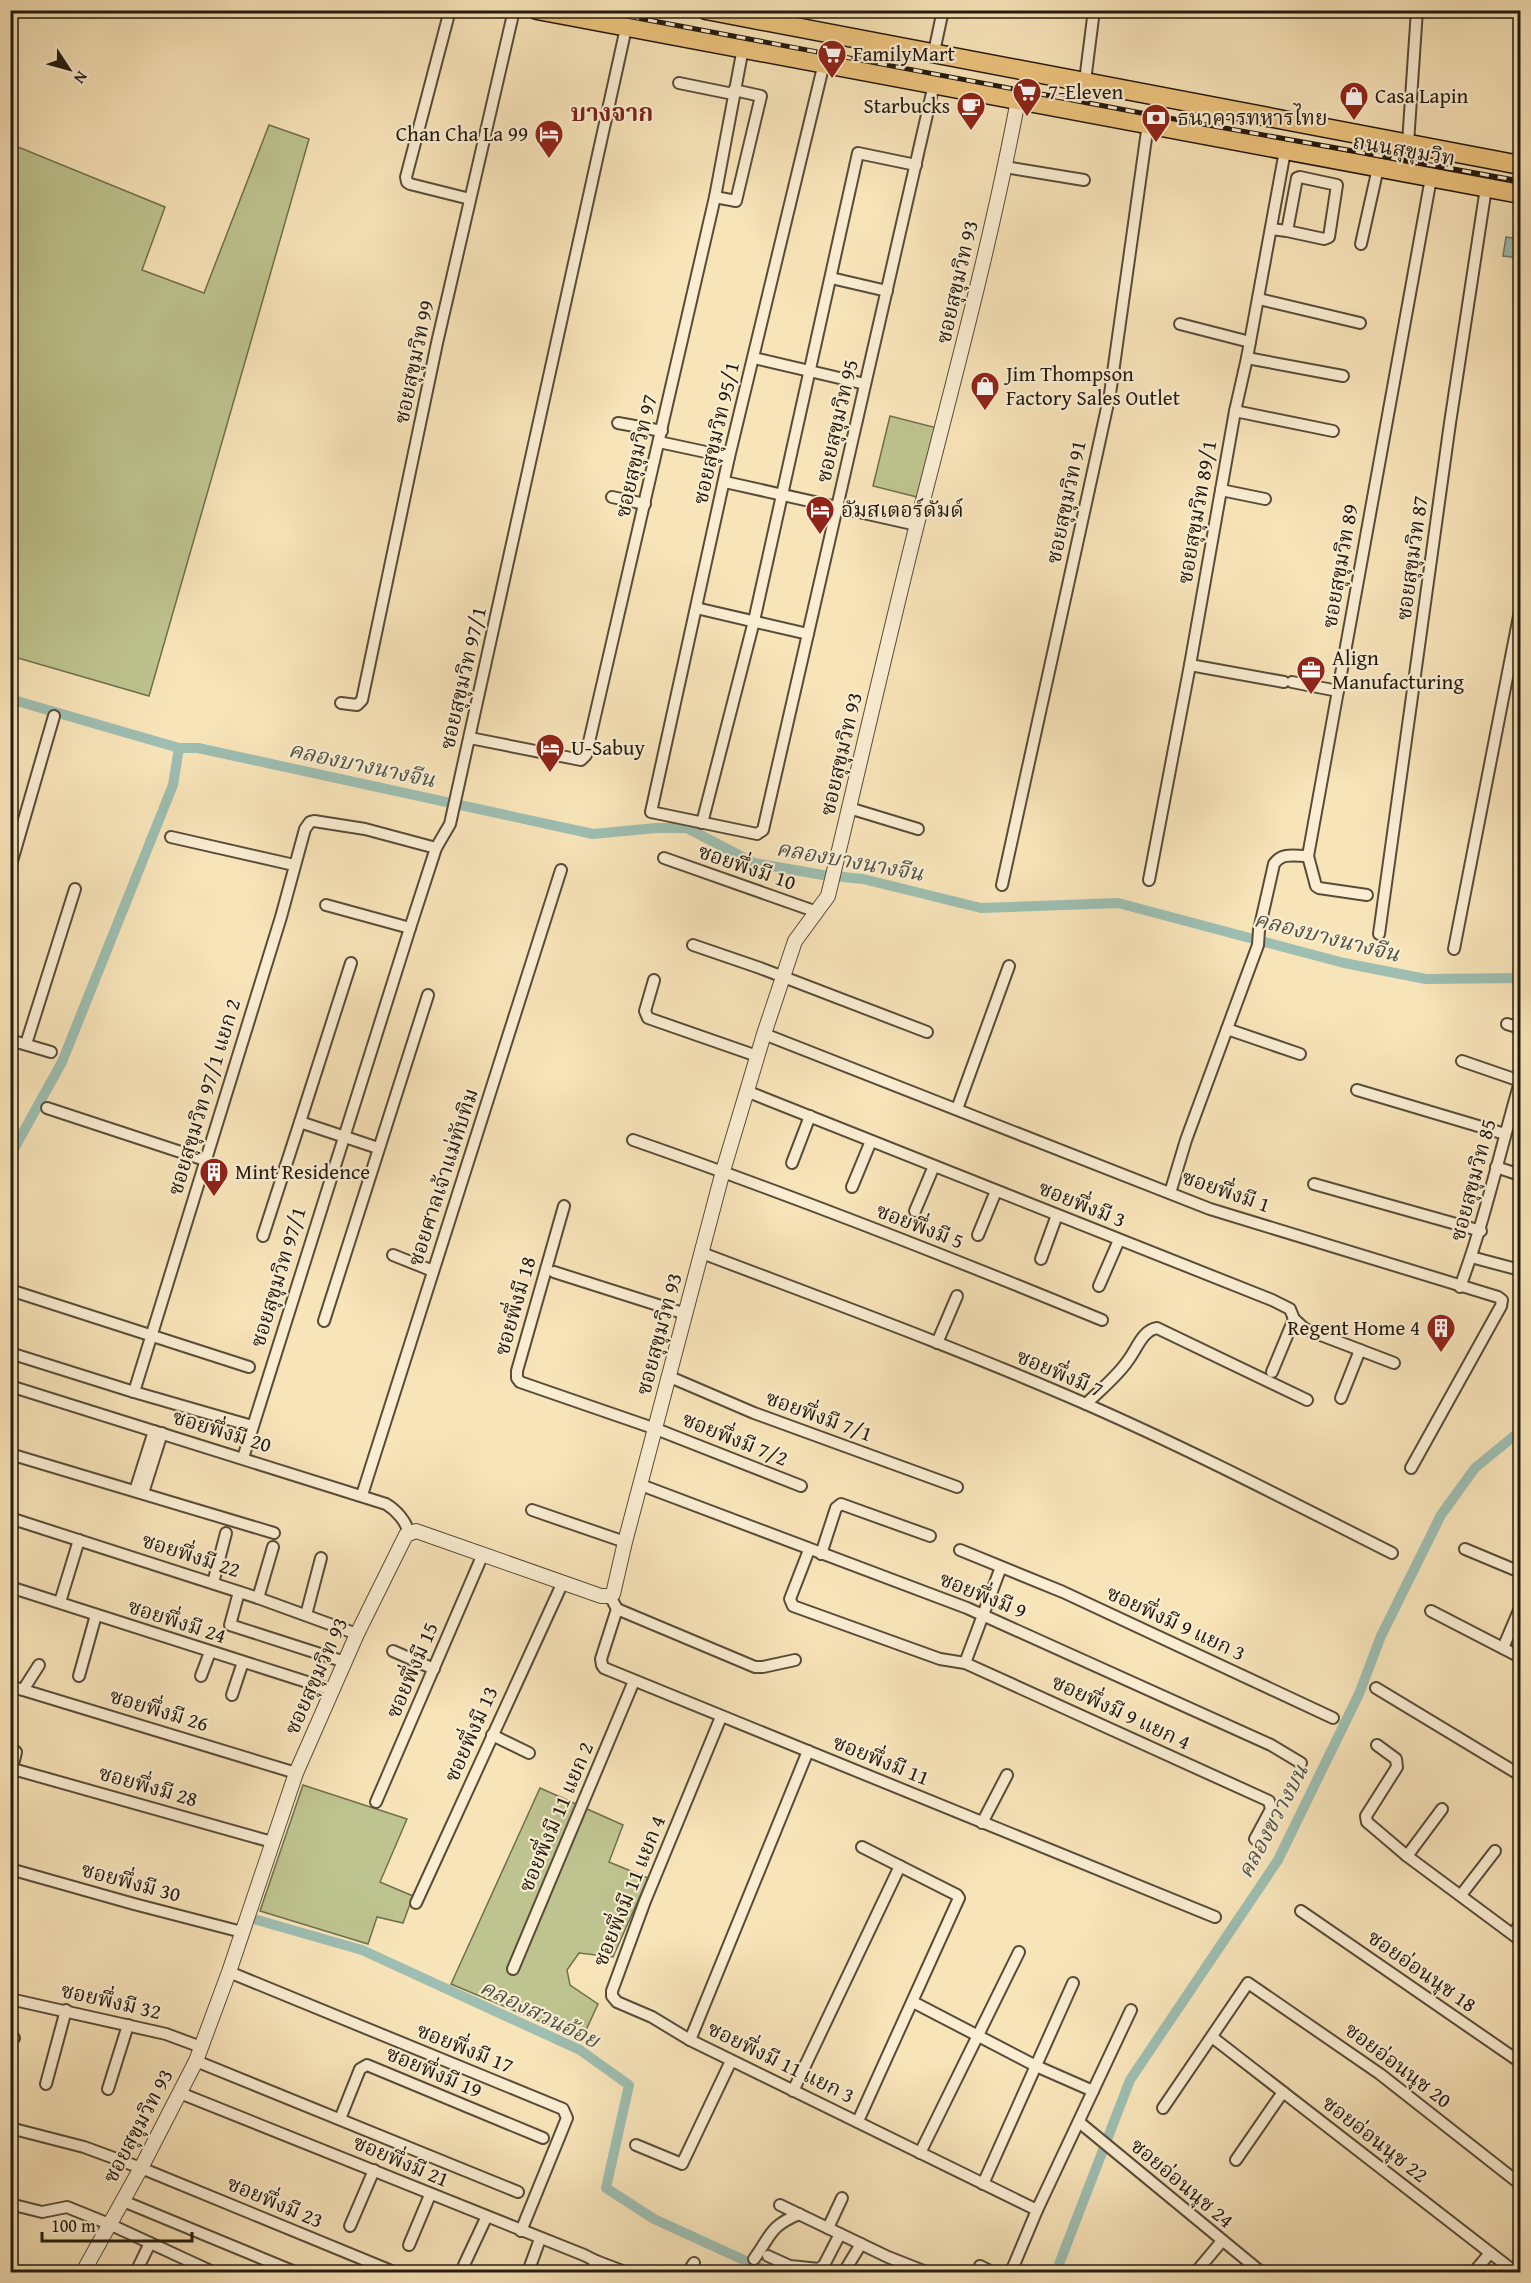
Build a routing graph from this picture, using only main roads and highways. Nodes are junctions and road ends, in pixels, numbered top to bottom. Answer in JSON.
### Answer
{"nodes":[{"id":1,"x":537,"y":10,"type":"edge"},
{"id":2,"x":706,"y":10,"type":"edge"},
{"id":3,"x":733,"y":13,"type":"edge"},
{"id":4,"x":1366,"y":135,"type":"junction"},
{"id":5,"x":1521,"y":165,"type":"edge"},
{"id":6,"x":1370,"y":167,"type":"junction"},
{"id":7,"x":1521,"y":194,"type":"edge"}],
"edges":[{"from":1,"to":6,"type":"main road","name":"ถนนสุขุมวิท"},
{"from":2,"to":3,"type":"main road","name":"ถนนสุขุมวิท"},
{"from":3,"to":4,"type":"main road","name":"ถนนสุขุมวิท"},
{"from":4,"to":5,"type":"main road","name":"ถนนสุขุมวิท"},
{"from":4,"to":6,"type":"main road"},
{"from":6,"to":7,"type":"main road","name":"ถนนสุขุมวิท"}]}
